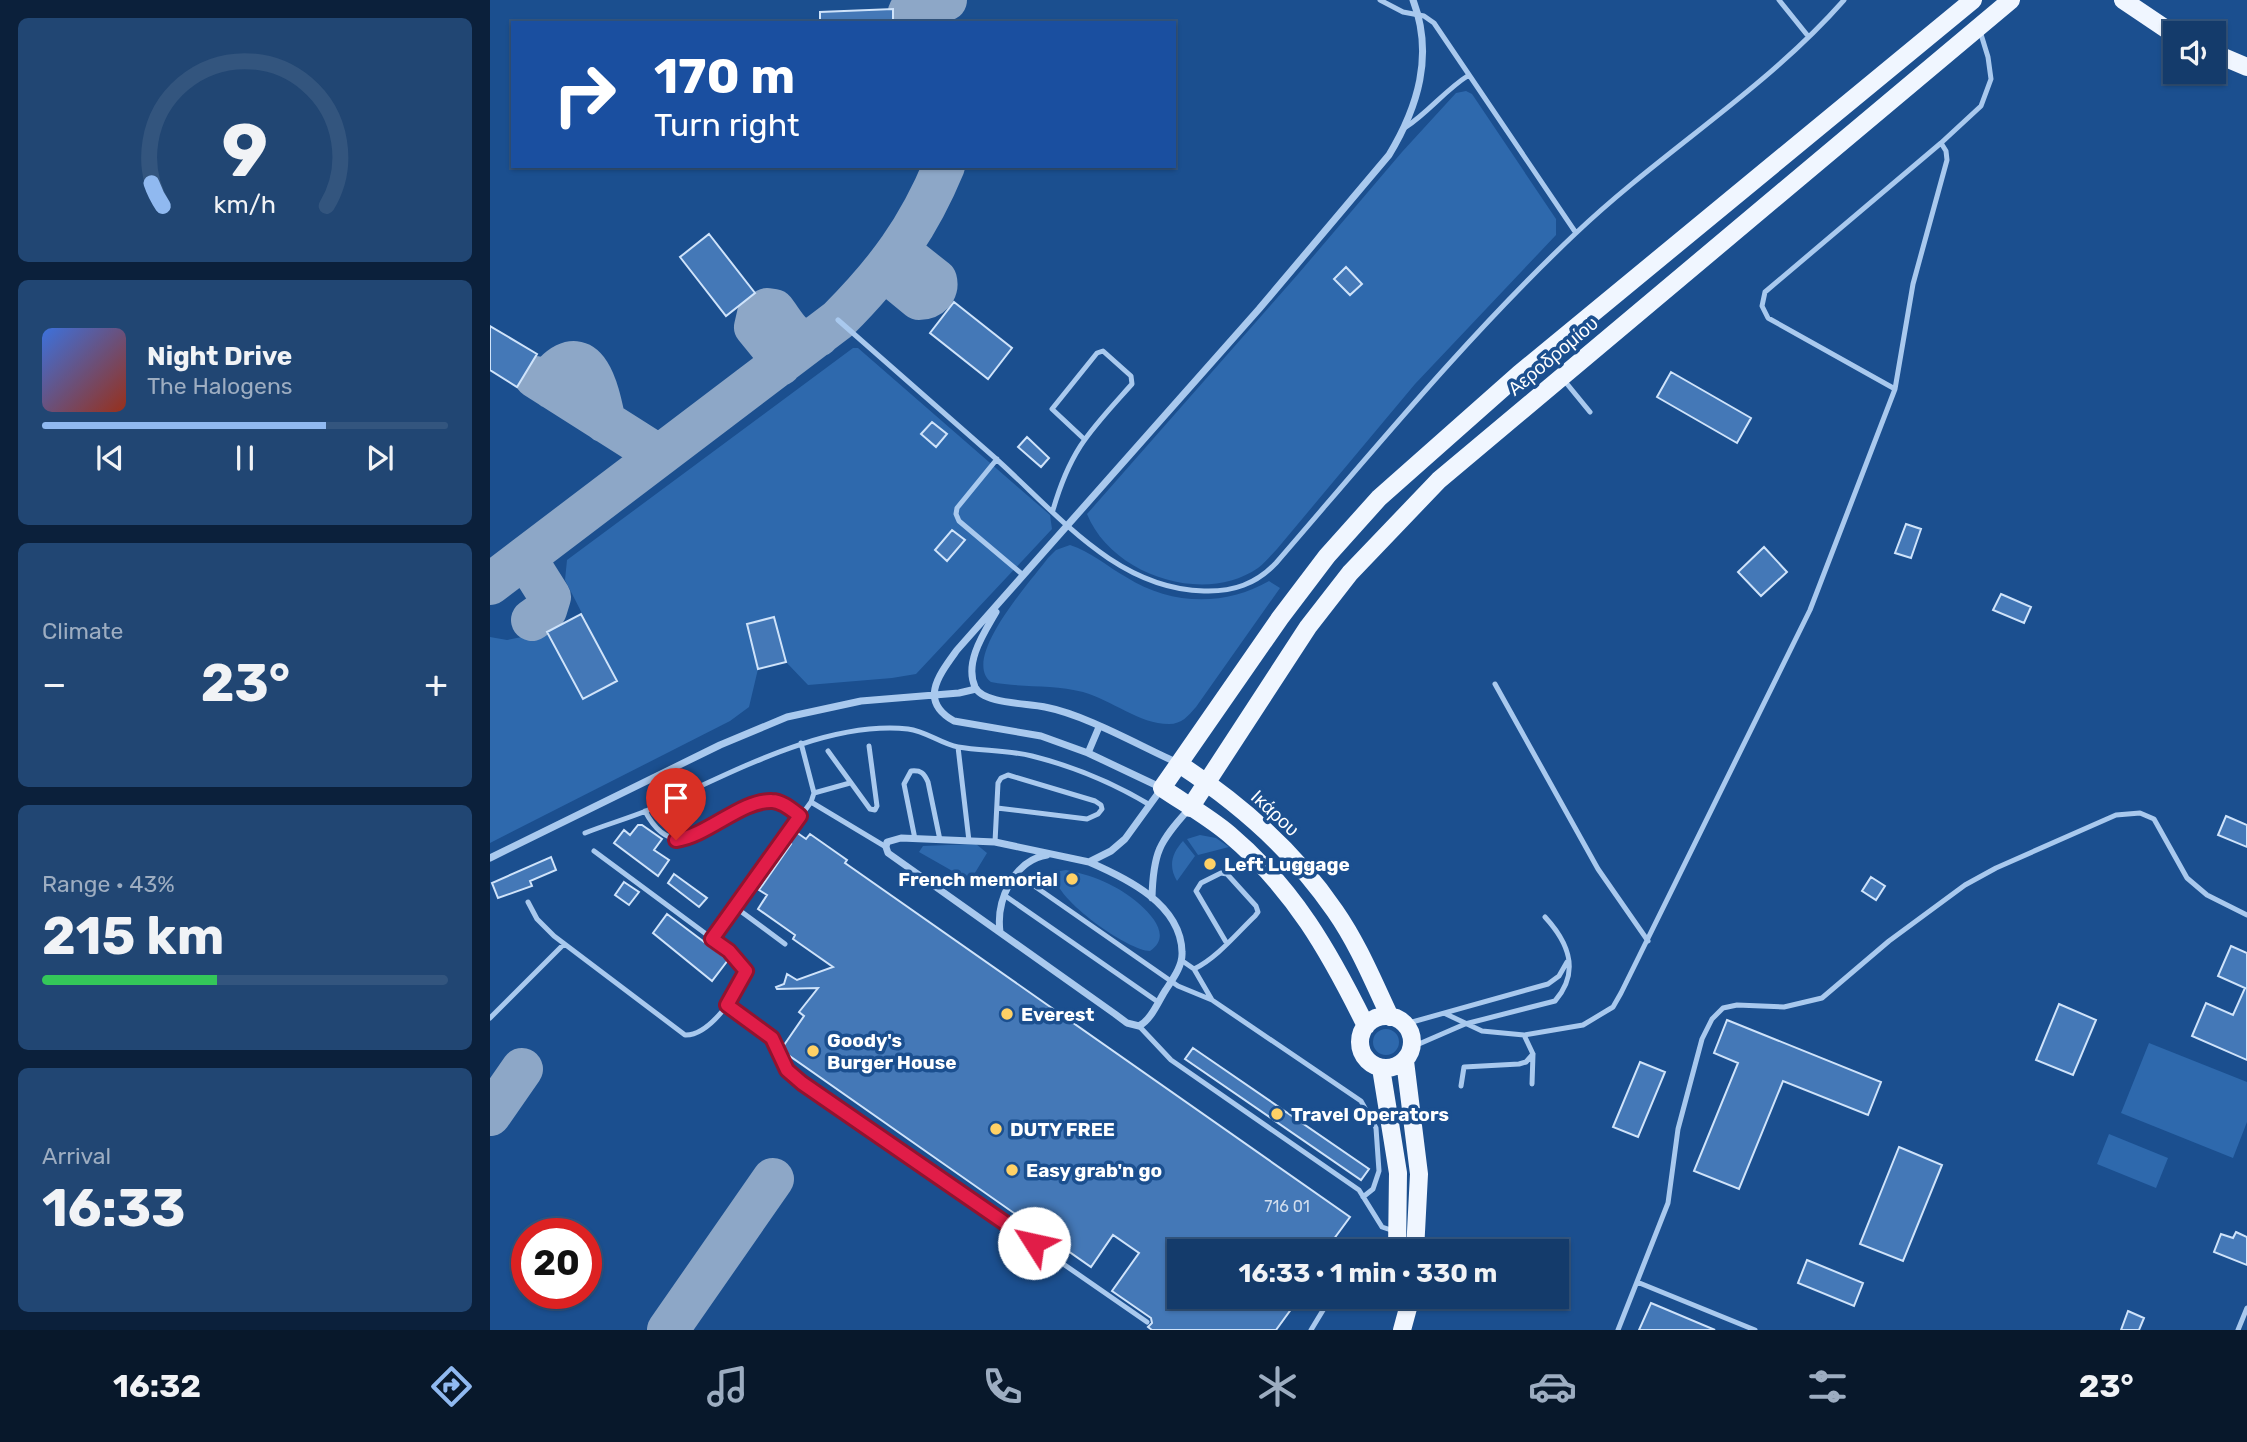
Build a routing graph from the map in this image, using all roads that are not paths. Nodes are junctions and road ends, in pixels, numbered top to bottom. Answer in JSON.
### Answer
{"nodes":[{"id":1,"x":1380,"y":0,"type":"edge"},
{"id":2,"x":1413,"y":0,"type":"edge"},
{"id":3,"x":1779,"y":0,"type":"edge"},
{"id":4,"x":1844,"y":0,"type":"edge"},
{"id":5,"x":1973,"y":0,"type":"edge"},
{"id":6,"x":2011,"y":0,"type":"edge"},
{"id":7,"x":2123,"y":0,"type":"edge"},
{"id":8,"x":1418,"y":13,"type":"junction"},
{"id":9,"x":2163,"y":27,"type":"edge"},
{"id":10,"x":1979,"y":28,"type":"junction"},
{"id":11,"x":1808,"y":36,"type":"junction"},
{"id":12,"x":2226,"y":58,"type":"edge"},
{"id":13,"x":2247,"y":67,"type":"edge"},
{"id":14,"x":1469,"y":75,"type":"junction"},
{"id":15,"x":1406,"y":127,"type":"junction"},
{"id":16,"x":1941,"y":143,"type":"junction"},
{"id":17,"x":1576,"y":233,"type":"junction"},
{"id":18,"x":838,"y":320,"type":"dead end"},
{"id":19,"x":1560,"y":377,"type":"junction"},
{"id":20,"x":1895,"y":389,"type":"junction"},
{"id":21,"x":1590,"y":411,"type":"dead end"},
{"id":22,"x":1083,"y":438,"type":"junction"},
{"id":23,"x":997,"y":459,"type":"junction"},
{"id":24,"x":1053,"y":510,"type":"junction"},
{"id":25,"x":1068,"y":524,"type":"junction"},
{"id":26,"x":1023,"y":575,"type":"junction"},
{"id":27,"x":1003,"y":599,"type":"junction"},
{"id":28,"x":1495,"y":684,"type":"dead end"},
{"id":29,"x":976,"y":689,"type":"junction"},
{"id":30,"x":933,"y":696,"type":"junction"},
{"id":31,"x":1099,"y":727,"type":"junction"},
{"id":32,"x":801,"y":743,"type":"junction"},
{"id":33,"x":869,"y":746,"type":"dead end"},
{"id":34,"x":958,"y":747,"type":"junction"},
{"id":35,"x":828,"y":751,"type":"dead end"},
{"id":36,"x":1088,"y":753,"type":"junction"},
{"id":37,"x":1179,"y":764,"type":"junction"},
{"id":38,"x":850,"y":783,"type":"junction"},
{"id":39,"x":1209,"y":783,"type":"junction"},
{"id":40,"x":1162,"y":789,"type":"junction"},
{"id":41,"x":814,"y":793,"type":"junction"},
{"id":42,"x":811,"y":802,"type":"junction"},
{"id":43,"x":1150,"y":805,"type":"junction"},
{"id":44,"x":997,"y":808,"type":"junction"},
{"id":45,"x":1190,"y":808,"type":"junction"},
{"id":46,"x":645,"y":811,"type":"junction"},
{"id":47,"x":800,"y":816,"type":"junction"},
{"id":48,"x":585,"y":833,"type":"dead end"},
{"id":49,"x":915,"y":839,"type":"junction"},
{"id":50,"x":940,"y":840,"type":"junction"},
{"id":51,"x":969,"y":841,"type":"junction"},
{"id":52,"x":995,"y":842,"type":"junction"},
{"id":53,"x":886,"y":847,"type":"junction"},
{"id":54,"x":594,"y":851,"type":"dead end"},
{"id":55,"x":1051,"y":855,"type":"junction"},
{"id":56,"x":490,"y":858,"type":"edge"},
{"id":57,"x":1089,"y":862,"type":"junction"},
{"id":58,"x":1017,"y":874,"type":"junction"},
{"id":59,"x":1004,"y":895,"type":"junction"},
{"id":60,"x":1152,"y":898,"type":"junction"},
{"id":61,"x":528,"y":902,"type":"dead end"},
{"id":62,"x":735,"y":907,"type":"junction"},
{"id":63,"x":2247,"y":915,"type":"edge"},
{"id":64,"x":1545,"y":917,"type":"dead end"},
{"id":65,"x":1000,"y":932,"type":"junction"},
{"id":66,"x":712,"y":939,"type":"junction"},
{"id":67,"x":1648,"y":942,"type":"junction"},
{"id":68,"x":1226,"y":943,"type":"junction"},
{"id":69,"x":564,"y":944,"type":"junction"},
{"id":70,"x":785,"y":944,"type":"dead end"},
{"id":71,"x":1569,"y":959,"type":"junction"},
{"id":72,"x":1181,"y":960,"type":"junction"},
{"id":73,"x":1194,"y":969,"type":"junction"},
{"id":74,"x":1171,"y":981,"type":"junction"},
{"id":75,"x":1212,"y":1000,"type":"junction"},
{"id":76,"x":1158,"y":1002,"type":"junction"},
{"id":77,"x":727,"y":1005,"type":"junction"},
{"id":78,"x":1446,"y":1014,"type":"junction"},
{"id":79,"x":491,"y":1017,"type":"edge"},
{"id":80,"x":1397,"y":1020,"type":"junction"},
{"id":81,"x":1465,"y":1024,"type":"junction"},
{"id":82,"x":1139,"y":1026,"type":"junction"},
{"id":83,"x":1366,"y":1026,"type":"junction"},
{"id":84,"x":1524,"y":1035,"type":"junction"},
{"id":85,"x":1408,"y":1054,"type":"junction"},
{"id":86,"x":1533,"y":1054,"type":"junction"},
{"id":87,"x":1381,"y":1068,"type":"junction"},
{"id":88,"x":1532,"y":1084,"type":"dead end"},
{"id":89,"x":1461,"y":1086,"type":"dead end"},
{"id":90,"x":1363,"y":1197,"type":"junction"},
{"id":91,"x":1397,"y":1232,"type":"junction"},
{"id":92,"x":1397,"y":1239,"type":"edge"},
{"id":93,"x":1416,"y":1239,"type":"edge"},
{"id":94,"x":1637,"y":1282,"type":"junction"},
{"id":95,"x":2247,"y":1308,"type":"edge"},
{"id":96,"x":1324,"y":1309,"type":"edge"},
{"id":97,"x":1147,"y":1321,"type":"dead end"},
{"id":98,"x":1311,"y":1330,"type":"edge"},
{"id":99,"x":1618,"y":1330,"type":"edge"},
{"id":100,"x":1755,"y":1330,"type":"edge"},
{"id":101,"x":2238,"y":1330,"type":"edge"}],
"edges":[{"from":1,"to":8,"type":"lane"},
{"from":2,"to":8,"type":"street"},
{"from":3,"to":11,"type":"lane"},
{"from":4,"to":11,"type":"lane"},
{"from":5,"to":37,"type":"main road","name":"Αεροδρομίου"},
{"from":6,"to":10,"type":"main road","name":"Αεροδρομίου"},
{"from":7,"to":9,"type":"main road"},
{"from":8,"to":14,"type":"lane"},
{"from":8,"to":15,"type":"street"},
{"from":10,"to":16,"type":"lane"},
{"from":10,"to":19,"type":"main road","name":"Αεροδρομίου"},
{"from":11,"to":17,"type":"lane"},
{"from":12,"to":13,"type":"main road"},
{"from":14,"to":15,"type":"lane"},
{"from":14,"to":17,"type":"lane"},
{"from":15,"to":25,"type":"street"},
{"from":16,"to":20,"type":"lane"},
{"from":16,"to":20,"type":"lane"},
{"from":17,"to":25,"type":"lane"},
{"from":18,"to":23,"type":"lane"},
{"from":19,"to":21,"type":"lane"},
{"from":19,"to":39,"type":"main road","name":"Αεροδρομίου"},
{"from":20,"to":67,"type":"lane"},
{"from":22,"to":22,"type":"lane"},
{"from":22,"to":24,"type":"lane"},
{"from":23,"to":24,"type":"lane"},
{"from":23,"to":26,"type":"lane"},
{"from":24,"to":25,"type":"lane"},
{"from":25,"to":26,"type":"street"},
{"from":26,"to":27,"type":"street"},
{"from":27,"to":29,"type":"street"},
{"from":27,"to":30,"type":"street"},
{"from":28,"to":67,"type":"lane"},
{"from":29,"to":30,"type":"street"},
{"from":29,"to":31,"type":"street"},
{"from":30,"to":36,"type":"street"},
{"from":30,"to":56,"type":"street"},
{"from":31,"to":36,"type":"street"},
{"from":31,"to":37,"type":"street"},
{"from":32,"to":34,"type":"lane"},
{"from":32,"to":41,"type":"lane"},
{"from":32,"to":46,"type":"lane"},
{"from":33,"to":38,"type":"lane"},
{"from":34,"to":43,"type":"lane"},
{"from":34,"to":51,"type":"lane"},
{"from":35,"to":38,"type":"lane"},
{"from":36,"to":40,"type":"street"},
{"from":37,"to":39,"type":"main road","name":"Ικάρου"},
{"from":37,"to":40,"type":"main road","name":"Αεροδρομίου"},
{"from":38,"to":41,"type":"lane"},
{"from":39,"to":45,"type":"main road","name":"Αεροδρομίου"},
{"from":39,"to":80,"type":"main road","name":"Ικάρου"},
{"from":40,"to":43,"type":"street"},
{"from":40,"to":45,"type":"main road"},
{"from":41,"to":42,"type":"lane"},
{"from":42,"to":47,"type":"lane"},
{"from":42,"to":53,"type":"lane"},
{"from":43,"to":57,"type":"street"},
{"from":44,"to":44,"type":"lane"},
{"from":44,"to":52,"type":"lane"},
{"from":45,"to":60,"type":"street"},
{"from":45,"to":83,"type":"main road"},
{"from":46,"to":47,"type":"lane"},
{"from":46,"to":48,"type":"lane"},
{"from":47,"to":62,"type":"lane"},
{"from":49,"to":50,"type":"street"},
{"from":49,"to":50,"type":"lane"},
{"from":49,"to":53,"type":"street"},
{"from":50,"to":51,"type":"street"},
{"from":51,"to":52,"type":"street"},
{"from":52,"to":55,"type":"street"},
{"from":53,"to":65,"type":"street"},
{"from":54,"to":66,"type":"lane"},
{"from":55,"to":57,"type":"street"},
{"from":55,"to":58,"type":"street"},
{"from":57,"to":60,"type":"street"},
{"from":58,"to":59,"type":"street"},
{"from":58,"to":74,"type":"lane"},
{"from":59,"to":65,"type":"street"},
{"from":59,"to":76,"type":"lane"},
{"from":60,"to":72,"type":"street"},
{"from":61,"to":69,"type":"lane"},
{"from":62,"to":66,"type":"lane"},
{"from":62,"to":70,"type":"lane"},
{"from":63,"to":94,"type":"lane"},
{"from":64,"to":71,"type":"lane"},
{"from":65,"to":82,"type":"street"},
{"from":66,"to":77,"type":"lane"},
{"from":67,"to":84,"type":"lane"},
{"from":68,"to":68,"type":"lane"},
{"from":68,"to":73,"type":"lane"},
{"from":69,"to":77,"type":"lane"},
{"from":69,"to":79,"type":"lane"},
{"from":71,"to":78,"type":"lane"},
{"from":71,"to":81,"type":"lane"},
{"from":72,"to":73,"type":"lane"},
{"from":72,"to":74,"type":"street"},
{"from":73,"to":75,"type":"lane"},
{"from":74,"to":75,"type":"lane"},
{"from":74,"to":76,"type":"street"},
{"from":75,"to":90,"type":"lane"},
{"from":76,"to":82,"type":"street"},
{"from":77,"to":97,"type":"lane"},
{"from":78,"to":80,"type":"lane"},
{"from":78,"to":81,"type":"lane"},
{"from":80,"to":83,"type":"main road"},
{"from":80,"to":85,"type":"main road"},
{"from":81,"to":84,"type":"lane"},
{"from":81,"to":85,"type":"lane"},
{"from":82,"to":90,"type":"lane"},
{"from":83,"to":87,"type":"main road"},
{"from":84,"to":86,"type":"lane"},
{"from":85,"to":87,"type":"main road"},
{"from":85,"to":93,"type":"main road"},
{"from":86,"to":88,"type":"lane"},
{"from":86,"to":89,"type":"lane"},
{"from":87,"to":91,"type":"main road"},
{"from":90,"to":91,"type":"lane"},
{"from":91,"to":92,"type":"main road"},
{"from":94,"to":99,"type":"lane"},
{"from":94,"to":100,"type":"lane"},
{"from":95,"to":101,"type":"lane"},
{"from":96,"to":98,"type":"lane"}]}
